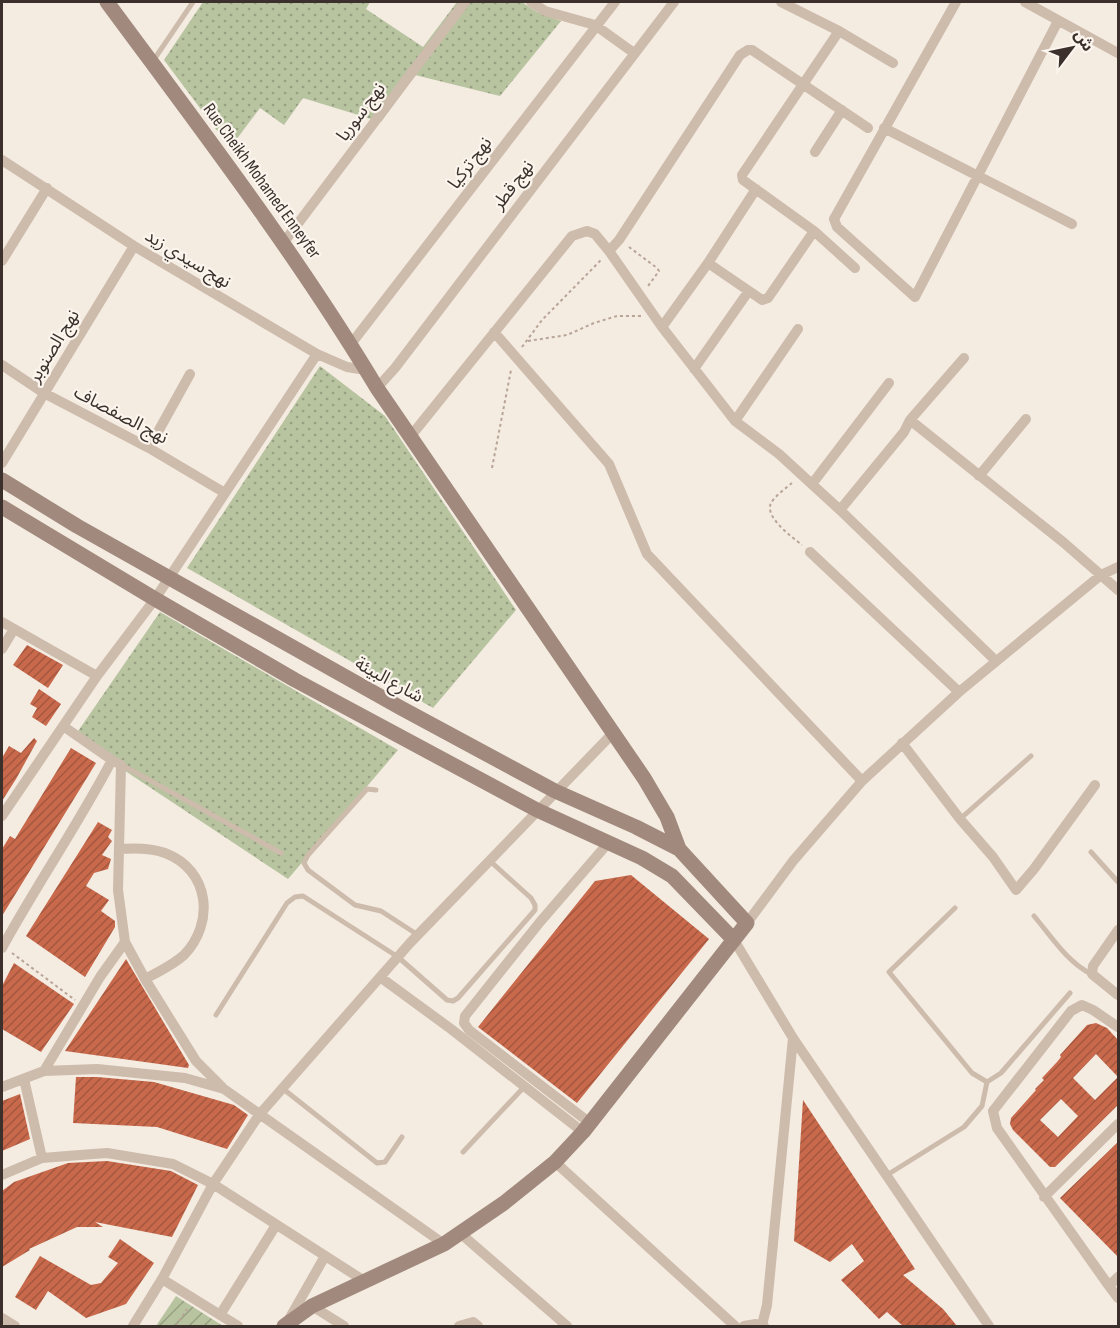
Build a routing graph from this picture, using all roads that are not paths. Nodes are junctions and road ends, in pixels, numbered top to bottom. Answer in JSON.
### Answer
{"nodes":[{"id":1,"x":107,"y":2,"type":"edge"},
{"id":2,"x":193,"y":2,"type":"edge"},
{"id":3,"x":464,"y":2,"type":"edge"},
{"id":4,"x":531,"y":2,"type":"edge"},
{"id":5,"x":615,"y":2,"type":"edge"},
{"id":6,"x":674,"y":2,"type":"edge"},
{"id":7,"x":781,"y":2,"type":"edge"},
{"id":8,"x":956,"y":2,"type":"edge"},
{"id":9,"x":1025,"y":2,"type":"edge"},
{"id":10,"x":1058,"y":21,"type":"junction"},
{"id":11,"x":595,"y":25,"type":"junction"},
{"id":12,"x":839,"y":31,"type":"junction"},
{"id":13,"x":634,"y":53,"type":"junction"},
{"id":14,"x":1119,"y":53,"type":"edge"},
{"id":15,"x":152,"y":62,"type":"junction"},
{"id":16,"x":893,"y":63,"type":"dead end"},
{"id":17,"x":804,"y":83,"type":"junction"},
{"id":18,"x":842,"y":110,"type":"junction"},
{"id":19,"x":868,"y":128,"type":"dead end"},
{"id":20,"x":884,"y":128,"type":"junction"},
{"id":21,"x":815,"y":152,"type":"dead end"},
{"id":22,"x":2,"y":159,"type":"edge"},
{"id":23,"x":979,"y":176,"type":"junction"},
{"id":24,"x":47,"y":188,"type":"junction"},
{"id":25,"x":756,"y":189,"type":"junction"},
{"id":26,"x":1072,"y":224,"type":"dead end"},
{"id":27,"x":814,"y":231,"type":"junction"},
{"id":28,"x":284,"y":242,"type":"junction"},
{"id":29,"x":134,"y":246,"type":"junction"},
{"id":30,"x":609,"y":251,"type":"junction"},
{"id":31,"x":2,"y":261,"type":"edge"},
{"id":32,"x":708,"y":263,"type":"junction"},
{"id":33,"x":855,"y":268,"type":"dead end"},
{"id":34,"x":748,"y":291,"type":"junction"},
{"id":35,"x":662,"y":327,"type":"junction"},
{"id":36,"x":798,"y":329,"type":"dead end"},
{"id":37,"x":494,"y":332,"type":"junction"},
{"id":38,"x":351,"y":344,"type":"junction"},
{"id":39,"x":317,"y":354,"type":"junction"},
{"id":40,"x":964,"y":358,"type":"dead end"},
{"id":41,"x":2,"y":365,"type":"edge"},
{"id":42,"x":366,"y":369,"type":"junction"},
{"id":43,"x":694,"y":369,"type":"junction"},
{"id":44,"x":190,"y":374,"type":"dead end"},
{"id":45,"x":889,"y":383,"type":"dead end"},
{"id":46,"x":377,"y":388,"type":"junction"},
{"id":47,"x":44,"y":393,"type":"junction"},
{"id":48,"x":1026,"y":419,"type":"dead end"},
{"id":49,"x":910,"y":420,"type":"junction"},
{"id":50,"x":735,"y":421,"type":"junction"},
{"id":51,"x":410,"y":437,"type":"junction"},
{"id":52,"x":149,"y":448,"type":"junction"},
{"id":53,"x":2,"y":463,"type":"edge"},
{"id":54,"x":979,"y":476,"type":"junction"},
{"id":55,"x":2,"y":480,"type":"edge"},
{"id":56,"x":812,"y":484,"type":"junction"},
{"id":57,"x":225,"y":493,"type":"junction"},
{"id":58,"x":2,"y":507,"type":"edge"},
{"id":59,"x":840,"y":510,"type":"junction"},
{"id":60,"x":810,"y":552,"type":"road end"},
{"id":61,"x":1119,"y":567,"type":"edge"},
{"id":62,"x":1101,"y":575,"type":"junction"},
{"id":63,"x":169,"y":577,"type":"junction"},
{"id":64,"x":1119,"y":590,"type":"edge"},
{"id":65,"x":155,"y":599,"type":"junction"},
{"id":66,"x":2,"y":622,"type":"edge"},
{"id":67,"x":14,"y":629,"type":"junction"},
{"id":68,"x":2,"y":649,"type":"edge"},
{"id":69,"x":996,"y":661,"type":"junction"},
{"id":70,"x":97,"y":676,"type":"junction"},
{"id":71,"x":959,"y":692,"type":"junction"},
{"id":72,"x":63,"y":726,"type":"junction"},
{"id":73,"x":614,"y":732,"type":"junction"},
{"id":74,"x":902,"y":742,"type":"junction"},
{"id":75,"x":1031,"y":756,"type":"dead end"},
{"id":76,"x":116,"y":763,"type":"junction"},
{"id":77,"x":862,"y":781,"type":"junction"},
{"id":78,"x":1095,"y":785,"type":"dead end"},
{"id":79,"x":376,"y":790,"type":"dead end"},
{"id":80,"x":555,"y":792,"type":"junction"},
{"id":81,"x":537,"y":810,"type":"junction"},
{"id":82,"x":2,"y":816,"type":"edge"},
{"id":83,"x":960,"y":819,"type":"junction"},
{"id":84,"x":609,"y":842,"type":"junction"},
{"id":85,"x":120,"y":849,"type":"junction"},
{"id":86,"x":679,"y":849,"type":"junction"},
{"id":87,"x":1091,"y":852,"type":"dead end"},
{"id":88,"x":281,"y":853,"type":"dead end"},
{"id":89,"x":490,"y":861,"type":"junction"},
{"id":90,"x":1119,"y":882,"type":"edge"},
{"id":91,"x":955,"y":908,"type":"dead end"},
{"id":92,"x":1034,"y":916,"type":"dead end"},
{"id":93,"x":747,"y":923,"type":"junction"},
{"id":94,"x":1119,"y":930,"type":"edge"},
{"id":95,"x":418,"y":935,"type":"junction"},
{"id":96,"x":734,"y":940,"type":"junction"},
{"id":97,"x":125,"y":942,"type":"junction"},
{"id":98,"x":2,"y":946,"type":"edge"},
{"id":99,"x":398,"y":957,"type":"junction"},
{"id":100,"x":1092,"y":974,"type":"junction"},
{"id":101,"x":380,"y":977,"type":"junction"},
{"id":102,"x":145,"y":979,"type":"junction"},
{"id":103,"x":1070,"y":993,"type":"dead end"},
{"id":104,"x":1119,"y":995,"type":"edge"},
{"id":105,"x":216,"y":1015,"type":"dead end"},
{"id":106,"x":1119,"y":1027,"type":"edge"},
{"id":107,"x":793,"y":1038,"type":"junction"},
{"id":108,"x":44,"y":1071,"type":"junction"},
{"id":109,"x":24,"y":1079,"type":"junction"},
{"id":110,"x":987,"y":1082,"type":"junction"},
{"id":111,"x":525,"y":1086,"type":"junction"},
{"id":112,"x":2,"y":1087,"type":"edge"},
{"id":113,"x":282,"y":1088,"type":"junction"},
{"id":114,"x":224,"y":1089,"type":"junction"},
{"id":115,"x":259,"y":1115,"type":"junction"},
{"id":116,"x":1119,"y":1124,"type":"edge"},
{"id":117,"x":586,"y":1127,"type":"junction"},
{"id":118,"x":402,"y":1137,"type":"dead end"},
{"id":119,"x":464,"y":1152,"type":"dead end"},
{"id":120,"x":42,"y":1158,"type":"junction"},
{"id":121,"x":555,"y":1162,"type":"junction"},
{"id":122,"x":2,"y":1175,"type":"edge"},
{"id":123,"x":887,"y":1176,"type":"junction"},
{"id":124,"x":213,"y":1184,"type":"junction"},
{"id":125,"x":1044,"y":1197,"type":"junction"},
{"id":126,"x":276,"y":1225,"type":"junction"},
{"id":127,"x":460,"y":1233,"type":"junction"},
{"id":128,"x":444,"y":1244,"type":"junction"},
{"id":129,"x":325,"y":1256,"type":"junction"},
{"id":130,"x":1119,"y":1277,"type":"edge"},
{"id":131,"x":162,"y":1279,"type":"junction"},
{"id":132,"x":366,"y":1282,"type":"junction"},
{"id":133,"x":1109,"y":1286,"type":"junction"},
{"id":134,"x":1119,"y":1298,"type":"edge"},
{"id":135,"x":312,"y":1306,"type":"junction"},
{"id":136,"x":220,"y":1316,"type":"junction"},
{"id":137,"x":2,"y":1318,"type":"edge"},
{"id":138,"x":15,"y":1326,"type":"edge"},
{"id":139,"x":133,"y":1326,"type":"edge"},
{"id":140,"x":238,"y":1326,"type":"edge"},
{"id":141,"x":285,"y":1326,"type":"edge"},
{"id":142,"x":344,"y":1326,"type":"edge"},
{"id":143,"x":459,"y":1326,"type":"edge"},
{"id":144,"x":478,"y":1326,"type":"edge"},
{"id":145,"x":567,"y":1326,"type":"edge"},
{"id":146,"x":735,"y":1326,"type":"edge"},
{"id":147,"x":744,"y":1326,"type":"edge"},
{"id":148,"x":763,"y":1326,"type":"edge"},
{"id":149,"x":989,"y":1326,"type":"edge"}],
"edges":[{"from":1,"to":15,"type":"street","name":"Rue Cheikh Mohamed Enneyfer"},
{"from":2,"to":15,"type":"lane"},
{"from":3,"to":28,"type":"street","name":"نهج سوريا"},
{"from":4,"to":11,"type":"street"},
{"from":5,"to":11,"type":"street","name":"نهج تركيا"},
{"from":6,"to":13,"type":"street","name":"نهج قطر"},
{"from":7,"to":12,"type":"street"},
{"from":8,"to":20,"type":"street"},
{"from":9,"to":10,"type":"street"},
{"from":10,"to":14,"type":"street"},
{"from":10,"to":23,"type":"street"},
{"from":11,"to":13,"type":"street"},
{"from":11,"to":38,"type":"street","name":"نهج تركيا"},
{"from":12,"to":16,"type":"street"},
{"from":12,"to":17,"type":"street"},
{"from":13,"to":46,"type":"street","name":"نهج قطر"},
{"from":15,"to":28,"type":"street","name":"Rue Cheikh Mohamed Enneyfer"},
{"from":17,"to":18,"type":"street"},
{"from":17,"to":25,"type":"street"},
{"from":17,"to":30,"type":"street"},
{"from":18,"to":19,"type":"street"},
{"from":18,"to":21,"type":"street"},
{"from":20,"to":23,"type":"street"},
{"from":20,"to":23,"type":"street"},
{"from":22,"to":24,"type":"street","name":"نهج سيدي زيد"},
{"from":23,"to":26,"type":"street"},
{"from":24,"to":29,"type":"street","name":"نهج سيدي زيد"},
{"from":24,"to":31,"type":"street"},
{"from":25,"to":27,"type":"street"},
{"from":25,"to":32,"type":"street"},
{"from":27,"to":33,"type":"street"},
{"from":27,"to":34,"type":"street"},
{"from":28,"to":38,"type":"street","name":"Rue Cheikh Mohamed Enneyfer"},
{"from":29,"to":39,"type":"street","name":"نهج سيدي زيد"},
{"from":29,"to":47,"type":"street","name":"نهج الصنوبر"},
{"from":30,"to":35,"type":"street"},
{"from":30,"to":37,"type":"street"},
{"from":32,"to":34,"type":"street"},
{"from":32,"to":35,"type":"street"},
{"from":34,"to":43,"type":"street"},
{"from":35,"to":43,"type":"street"},
{"from":36,"to":50,"type":"street"},
{"from":37,"to":51,"type":"street"},
{"from":37,"to":77,"type":"street"},
{"from":38,"to":42,"type":"street","name":"Rue Cheikh Mohamed Enneyfer"},
{"from":39,"to":42,"type":"street","name":"نهج سيدي زيد"},
{"from":39,"to":57,"type":"street"},
{"from":40,"to":49,"type":"street"},
{"from":41,"to":47,"type":"street","name":"نهج الصفصاف"},
{"from":42,"to":46,"type":"street","name":"Rue Cheikh Mohamed Enneyfer"},
{"from":43,"to":50,"type":"street"},
{"from":44,"to":52,"type":"street"},
{"from":45,"to":56,"type":"street"},
{"from":46,"to":51,"type":"street","name":"Rue Cheikh Mohamed Enneyfer"},
{"from":47,"to":52,"type":"street","name":"نهج الصفصاف"},
{"from":47,"to":53,"type":"street","name":"نهج الصنوبر"},
{"from":48,"to":54,"type":"street"},
{"from":49,"to":54,"type":"street"},
{"from":49,"to":59,"type":"street"},
{"from":50,"to":56,"type":"street"},
{"from":51,"to":73,"type":"street","name":"Rue Cheikh Mohamed Enneyfer"},
{"from":52,"to":57,"type":"street","name":"نهج الصفصاف"},
{"from":54,"to":62,"type":"street"},
{"from":55,"to":63,"type":"street","name":"شارع البيئة"},
{"from":56,"to":59,"type":"street"},
{"from":57,"to":63,"type":"street"},
{"from":58,"to":65,"type":"street"},
{"from":59,"to":69,"type":"street"},
{"from":60,"to":71,"type":"street"},
{"from":61,"to":62,"type":"street"},
{"from":62,"to":64,"type":"street"},
{"from":62,"to":69,"type":"street"},
{"from":63,"to":65,"type":"street"},
{"from":63,"to":80,"type":"street","name":"شارع البيئة"},
{"from":65,"to":70,"type":"street"},
{"from":65,"to":81,"type":"street"},
{"from":66,"to":67,"type":"street"},
{"from":67,"to":68,"type":"street"},
{"from":67,"to":70,"type":"street"},
{"from":69,"to":71,"type":"street"},
{"from":70,"to":72,"type":"street"},
{"from":71,"to":74,"type":"street"},
{"from":72,"to":76,"type":"street"},
{"from":72,"to":82,"type":"street"},
{"from":73,"to":80,"type":"street"},
{"from":73,"to":86,"type":"street","name":"Rue Cheikh Mohamed Enneyfer"},
{"from":74,"to":77,"type":"street"},
{"from":74,"to":83,"type":"street"},
{"from":75,"to":83,"type":"lane"},
{"from":76,"to":85,"type":"street"},
{"from":76,"to":88,"type":"lane"},
{"from":76,"to":98,"type":"street"},
{"from":77,"to":93,"type":"street"},
{"from":78,"to":83,"type":"street"},
{"from":79,"to":95,"type":"lane"},
{"from":80,"to":81,"type":"street"},
{"from":80,"to":86,"type":"street","name":"شارع البيئة"},
{"from":81,"to":84,"type":"street"},
{"from":81,"to":89,"type":"street"},
{"from":84,"to":96,"type":"street"},
{"from":84,"to":117,"type":"street"},
{"from":85,"to":97,"type":"street"},
{"from":85,"to":102,"type":"street"},
{"from":86,"to":93,"type":"street","name":"شارع البيئة"},
{"from":87,"to":90,"type":"lane"},
{"from":89,"to":95,"type":"street"},
{"from":89,"to":99,"type":"lane"},
{"from":91,"to":110,"type":"lane"},
{"from":92,"to":100,"type":"lane"},
{"from":93,"to":96,"type":"street"},
{"from":94,"to":100,"type":"street"},
{"from":95,"to":99,"type":"street"},
{"from":96,"to":107,"type":"street"},
{"from":96,"to":117,"type":"street"},
{"from":97,"to":102,"type":"street"},
{"from":97,"to":108,"type":"street"},
{"from":99,"to":101,"type":"street"},
{"from":99,"to":105,"type":"lane"},
{"from":100,"to":104,"type":"street"},
{"from":101,"to":111,"type":"street"},
{"from":101,"to":113,"type":"street"},
{"from":102,"to":114,"type":"street"},
{"from":103,"to":110,"type":"lane"},
{"from":106,"to":125,"type":"street"},
{"from":107,"to":123,"type":"street"},
{"from":107,"to":148,"type":"street"},
{"from":108,"to":109,"type":"street"},
{"from":108,"to":114,"type":"street"},
{"from":109,"to":112,"type":"street"},
{"from":109,"to":120,"type":"street"},
{"from":110,"to":123,"type":"lane"},
{"from":111,"to":117,"type":"street"},
{"from":111,"to":119,"type":"lane"},
{"from":113,"to":115,"type":"street"},
{"from":113,"to":118,"type":"lane"},
{"from":114,"to":115,"type":"street"},
{"from":115,"to":124,"type":"street"},
{"from":115,"to":128,"type":"street"},
{"from":116,"to":125,"type":"street"},
{"from":117,"to":121,"type":"street"},
{"from":120,"to":122,"type":"street"},
{"from":120,"to":124,"type":"street"},
{"from":121,"to":127,"type":"street"},
{"from":121,"to":146,"type":"street"},
{"from":123,"to":149,"type":"street"},
{"from":124,"to":126,"type":"street"},
{"from":124,"to":131,"type":"street"},
{"from":125,"to":133,"type":"street"},
{"from":126,"to":129,"type":"street"},
{"from":126,"to":136,"type":"street"},
{"from":127,"to":128,"type":"street"},
{"from":127,"to":145,"type":"street"},
{"from":128,"to":132,"type":"street"},
{"from":129,"to":132,"type":"street"},
{"from":129,"to":141,"type":"street"},
{"from":130,"to":133,"type":"street"},
{"from":131,"to":136,"type":"street"},
{"from":131,"to":139,"type":"street"},
{"from":132,"to":135,"type":"street"},
{"from":133,"to":134,"type":"street"},
{"from":135,"to":141,"type":"street"},
{"from":135,"to":142,"type":"street"},
{"from":136,"to":140,"type":"street"},
{"from":137,"to":138,"type":"street"},
{"from":143,"to":144,"type":"street"},
{"from":147,"to":148,"type":"street"}]}
